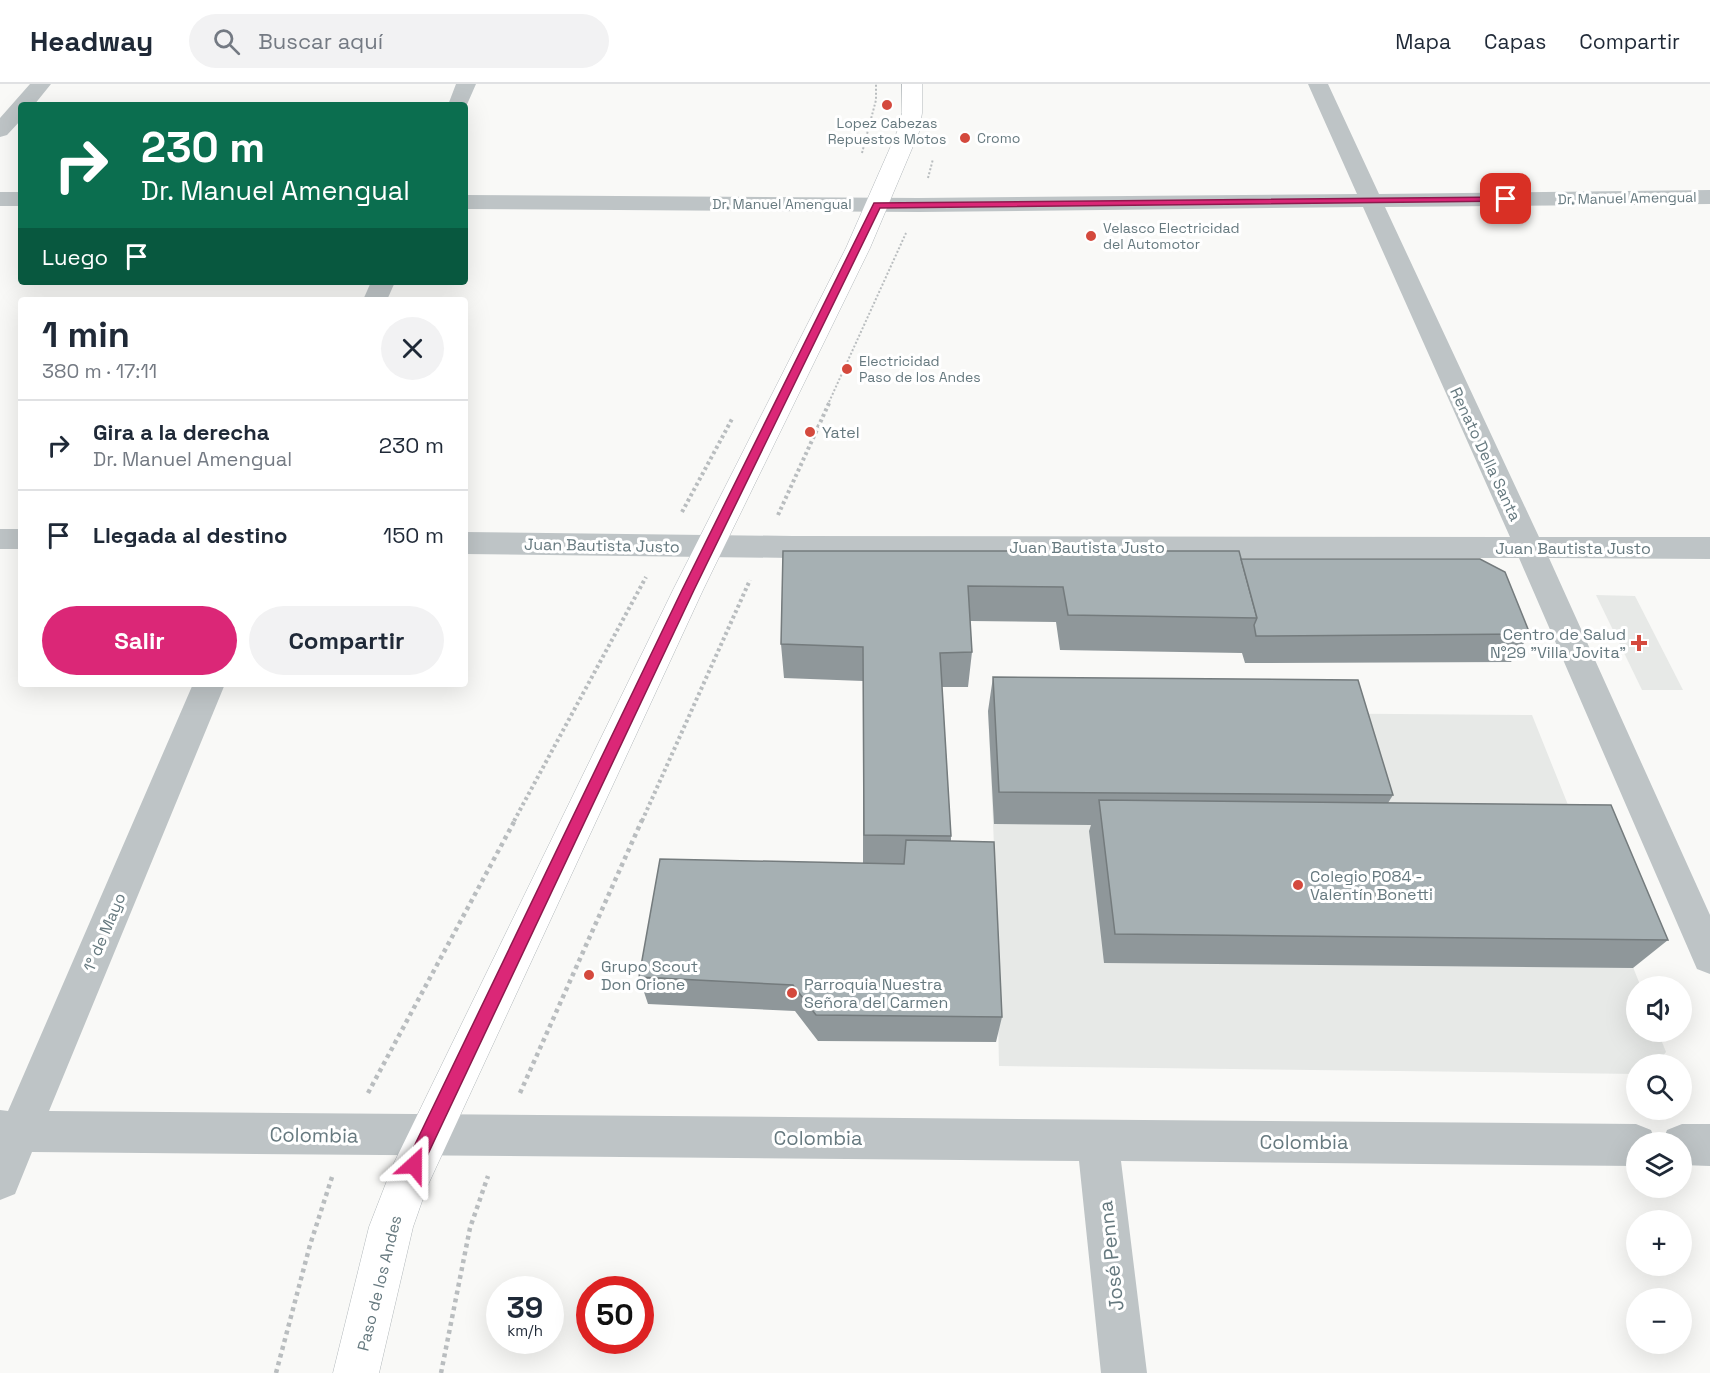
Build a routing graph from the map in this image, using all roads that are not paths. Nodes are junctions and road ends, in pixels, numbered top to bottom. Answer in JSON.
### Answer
{"nodes":[{"id":1,"x":41,"y":84,"type":"edge"},
{"id":2,"x":466,"y":84,"type":"edge"},
{"id":3,"x":912,"y":84,"type":"edge"},
{"id":4,"x":1318,"y":84,"type":"edge"},
{"id":5,"x":25,"y":102,"type":"edge"},
{"id":6,"x":459,"y":102,"type":"edge"},
{"id":7,"x":18,"y":111,"type":"edge"},
{"id":8,"x":0,"y":132,"type":"edge"},
{"id":9,"x":1710,"y":197,"type":"edge"},
{"id":10,"x":0,"y":199,"type":"edge"},
{"id":11,"x":18,"y":199,"type":"edge"},
{"id":12,"x":1370,"y":201,"type":"junction"},
{"id":13,"x":468,"y":202,"type":"edge"},
{"id":14,"x":877,"y":205,"type":"junction"},
{"id":15,"x":0,"y":539,"type":"edge"},
{"id":16,"x":18,"y":539,"type":"edge"},
{"id":17,"x":468,"y":543,"type":"edge"},
{"id":18,"x":710,"y":546,"type":"junction"},
{"id":19,"x":1529,"y":548,"type":"junction"},
{"id":20,"x":1710,"y":548,"type":"edge"},
{"id":21,"x":208,"y":687,"type":"edge"},
{"id":22,"x":1710,"y":957,"type":"edge"},
{"id":23,"x":10,"y":1131,"type":"edge"},
{"id":24,"x":427,"y":1135,"type":"junction"},
{"id":25,"x":1098,"y":1140,"type":"junction"},
{"id":26,"x":1626,"y":1144,"type":"edge"},
{"id":27,"x":1692,"y":1145,"type":"edge"},
{"id":28,"x":1710,"y":1145,"type":"edge"},
{"id":29,"x":0,"y":1179,"type":"edge"},
{"id":30,"x":356,"y":1373,"type":"edge"},
{"id":31,"x":1124,"y":1373,"type":"edge"}],
"edges":[{"from":1,"to":5,"type":"street"},
{"from":2,"to":6,"type":"street"},
{"from":3,"to":14,"type":"main road","name":"Paso de los Andes"},
{"from":4,"to":12,"type":"street","name":"Renato Della Santa"},
{"from":7,"to":8,"type":"street"},
{"from":9,"to":12,"type":"street","name":"Dr. Manuel Amengual"},
{"from":10,"to":11,"type":"street"},
{"from":12,"to":14,"type":"street","name":"Dr. Manuel Amengual"},
{"from":12,"to":19,"type":"street","name":"Renato Della Santa"},
{"from":13,"to":14,"type":"street","name":"Dr. Manuel Amengual"},
{"from":14,"to":18,"type":"main road","name":"Paso de los Andes"},
{"from":15,"to":16,"type":"street"},
{"from":17,"to":18,"type":"street","name":"Juan Bautista Justo"},
{"from":18,"to":19,"type":"street","name":"Juan Bautista Justo"},
{"from":18,"to":24,"type":"main road","name":"Paso de los Andes"},
{"from":19,"to":20,"type":"street","name":"Juan Bautista Justo"},
{"from":19,"to":22,"type":"street","name":"Renato Della Santa"},
{"from":21,"to":23,"type":"street","name":"1° de Mayo"},
{"from":23,"to":24,"type":"street","name":"Colombia"},
{"from":23,"to":29,"type":"street","name":"1° de Mayo"},
{"from":24,"to":25,"type":"street","name":"Colombia"},
{"from":24,"to":30,"type":"main road","name":"Paso de los Andes"},
{"from":25,"to":26,"type":"street","name":"Colombia"},
{"from":25,"to":31,"type":"street","name":"José Penna"},
{"from":27,"to":28,"type":"street"}]}
